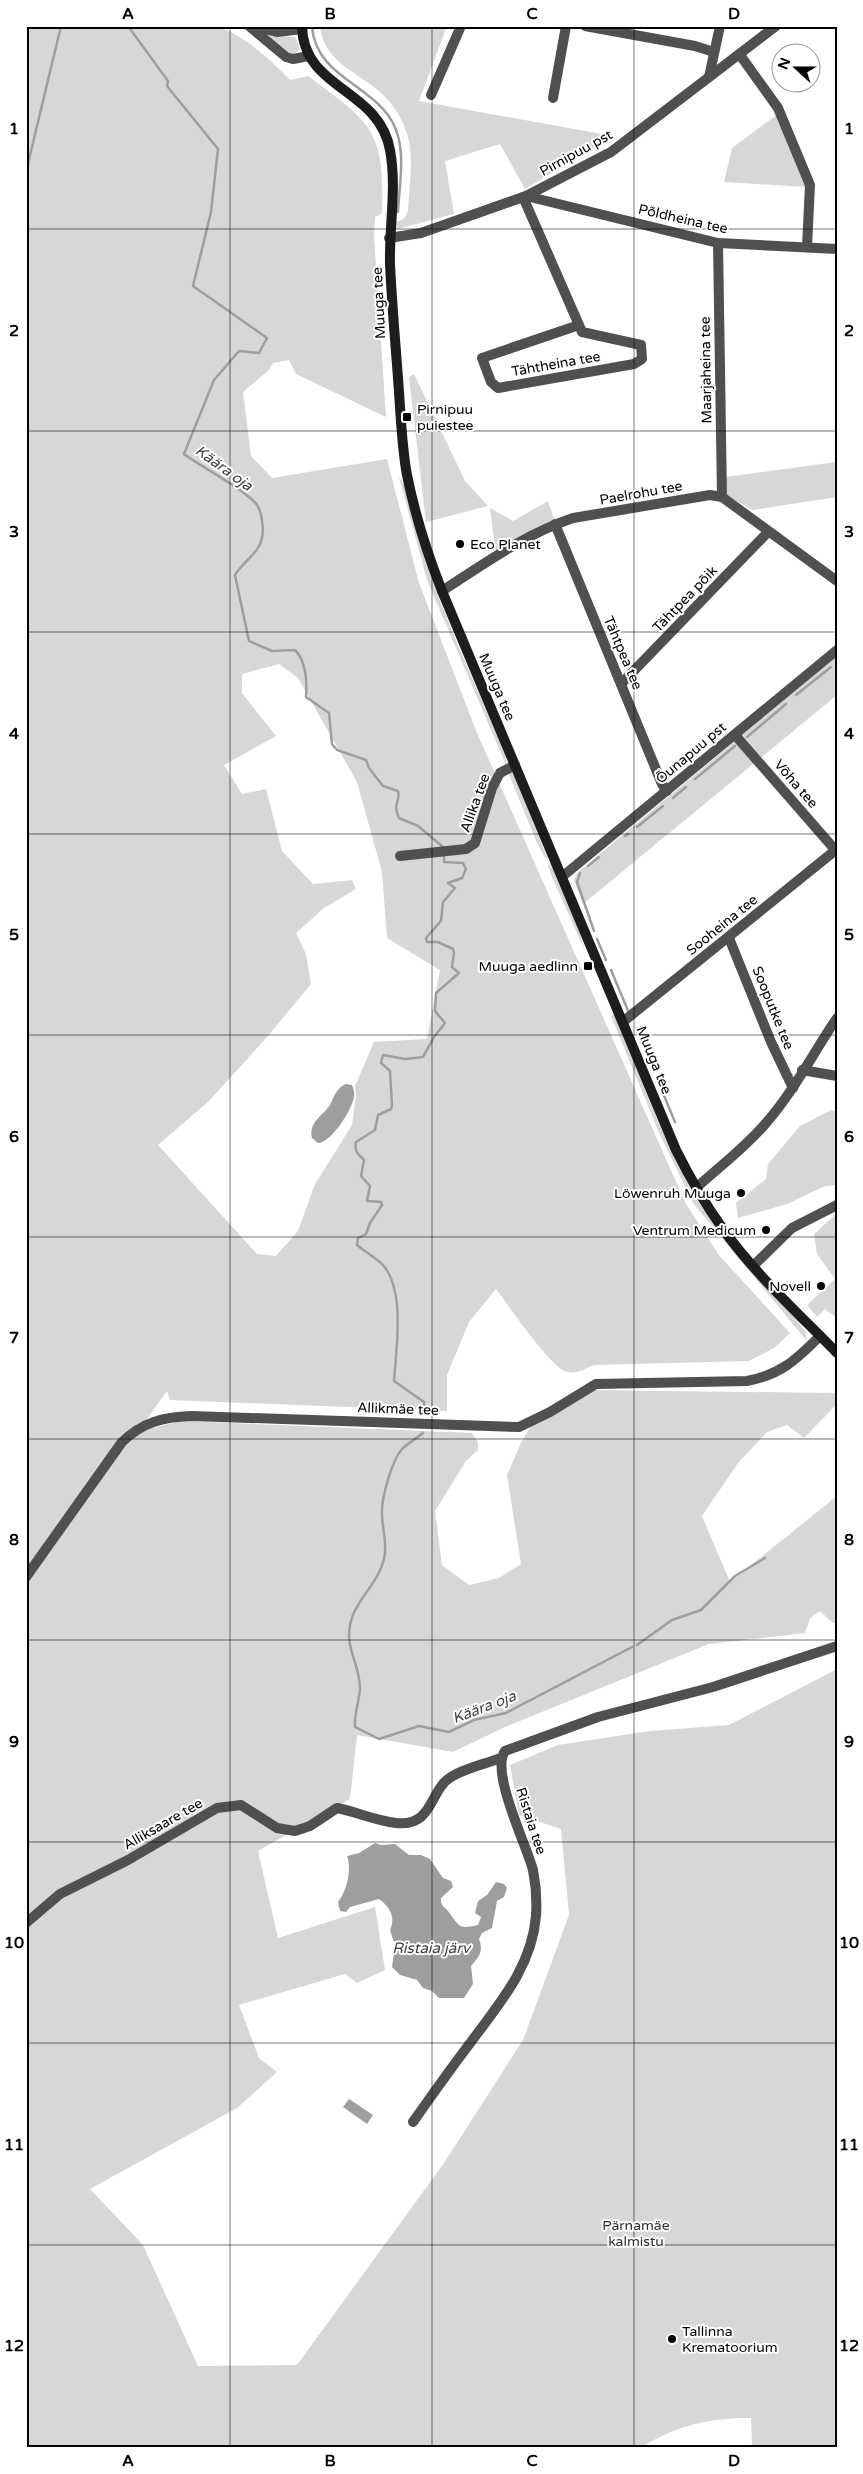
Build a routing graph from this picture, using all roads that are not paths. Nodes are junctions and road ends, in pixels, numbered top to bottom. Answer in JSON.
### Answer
{"nodes":[{"id":1,"x":250,"y":26,"type":"edge"},
{"id":2,"x":461,"y":26,"type":"edge"},
{"id":3,"x":566,"y":26,"type":"edge"},
{"id":4,"x":585,"y":26,"type":"edge"},
{"id":5,"x":720,"y":26,"type":"edge"},
{"id":6,"x":776,"y":26,"type":"edge"},
{"id":7,"x":302,"y":28,"type":"edge"},
{"id":8,"x":714,"y":52,"type":"junction"},
{"id":9,"x":740,"y":55,"type":"junction"},
{"id":10,"x":309,"y":56,"type":"junction"},
{"id":11,"x":709,"y":77,"type":"junction"},
{"id":12,"x":431,"y":95,"type":"dead end"},
{"id":13,"x":553,"y":98,"type":"dead end"},
{"id":14,"x":525,"y":196,"type":"junction"},
{"id":15,"x":389,"y":238,"type":"junction"},
{"id":16,"x":718,"y":243,"type":"junction"},
{"id":17,"x":807,"y":247,"type":"junction"},
{"id":18,"x":837,"y":249,"type":"edge"},
{"id":19,"x":579,"y":325,"type":"junction"},
{"id":20,"x":722,"y":496,"type":"junction"},
{"id":21,"x":555,"y":524,"type":"junction"},
{"id":22,"x":768,"y":532,"type":"junction"},
{"id":23,"x":837,"y":581,"type":"edge"},
{"id":24,"x":442,"y":591,"type":"junction"},
{"id":25,"x":837,"y":650,"type":"edge"},
{"id":26,"x":621,"y":684,"type":"junction"},
{"id":27,"x":735,"y":734,"type":"junction"},
{"id":28,"x":515,"y":765,"type":"junction"},
{"id":29,"x":668,"y":790,"type":"junction"},
{"id":30,"x":836,"y":850,"type":"edge"},
{"id":31,"x":400,"y":856,"type":"dead end"},
{"id":32,"x":563,"y":876,"type":"junction"},
{"id":33,"x":730,"y":938,"type":"junction"},
{"id":34,"x":837,"y":1018,"type":"edge"},
{"id":35,"x":624,"y":1021,"type":"junction"},
{"id":36,"x":802,"y":1070,"type":"junction"},
{"id":37,"x":837,"y":1076,"type":"edge"},
{"id":38,"x":793,"y":1088,"type":"junction"},
{"id":39,"x":696,"y":1188,"type":"junction"},
{"id":40,"x":837,"y":1205,"type":"edge"},
{"id":41,"x":754,"y":1265,"type":"junction"},
{"id":42,"x":820,"y":1336,"type":"junction"},
{"id":43,"x":837,"y":1353,"type":"edge"},
{"id":44,"x":26,"y":1577,"type":"edge"},
{"id":45,"x":837,"y":1646,"type":"edge"},
{"id":46,"x":501,"y":1758,"type":"junction"},
{"id":47,"x":26,"y":1923,"type":"edge"},
{"id":48,"x":413,"y":2122,"type":"dead end"}],
"edges":[{"from":1,"to":7,"type":"street"},
{"from":1,"to":10,"type":"street"},
{"from":2,"to":12,"type":"street"},
{"from":3,"to":13,"type":"street"},
{"from":4,"to":8,"type":"street"},
{"from":5,"to":8,"type":"street"},
{"from":6,"to":9,"type":"street","name":"Pirnipuu pst"},
{"from":7,"to":10,"type":"main road"},
{"from":8,"to":11,"type":"street"},
{"from":9,"to":11,"type":"street","name":"Pirnipuu pst"},
{"from":9,"to":17,"type":"street"},
{"from":10,"to":15,"type":"main road","name":"Muuga tee"},
{"from":11,"to":14,"type":"street","name":"Pirnipuu pst"},
{"from":14,"to":15,"type":"street","name":"Pirnipuu pst"},
{"from":14,"to":16,"type":"street","name":"Põldheina tee"},
{"from":14,"to":19,"type":"street"},
{"from":15,"to":24,"type":"main road","name":"Muuga tee"},
{"from":16,"to":17,"type":"street","name":"Põldheina tee"},
{"from":16,"to":20,"type":"street","name":"Maarjaheina tee"},
{"from":17,"to":18,"type":"street","name":"Põldheina tee"},
{"from":19,"to":19,"type":"street","name":"Tähtheina tee"},
{"from":20,"to":21,"type":"street","name":"Paelrohu tee"},
{"from":20,"to":22,"type":"street"},
{"from":21,"to":24,"type":"street","name":"Paelrohu tee"},
{"from":21,"to":26,"type":"street","name":"Tähtpea tee"},
{"from":22,"to":23,"type":"street"},
{"from":22,"to":26,"type":"street","name":"Tähtpea põik"},
{"from":24,"to":28,"type":"main road","name":"Muuga tee"},
{"from":25,"to":27,"type":"street","name":"Õunapuu pst"},
{"from":26,"to":29,"type":"street","name":"Tähtpea tee"},
{"from":27,"to":29,"type":"street","name":"Õunapuu pst"},
{"from":27,"to":30,"type":"street","name":"Võha tee"},
{"from":28,"to":31,"type":"street","name":"Allika tee"},
{"from":28,"to":32,"type":"main road","name":"Muuga tee"},
{"from":29,"to":32,"type":"street","name":"Õunapuu pst"},
{"from":30,"to":33,"type":"street","name":"Sooheina tee"},
{"from":32,"to":35,"type":"main road","name":"Muuga tee"},
{"from":33,"to":35,"type":"street","name":"Sooheina tee"},
{"from":33,"to":38,"type":"street","name":"Sooputke tee"},
{"from":34,"to":36,"type":"street"},
{"from":35,"to":39,"type":"main road","name":"Muuga tee"},
{"from":36,"to":37,"type":"street"},
{"from":36,"to":38,"type":"street"},
{"from":38,"to":39,"type":"street"},
{"from":39,"to":41,"type":"main road","name":"Muuga tee"},
{"from":40,"to":41,"type":"street"},
{"from":41,"to":42,"type":"main road","name":"Muuga tee"},
{"from":42,"to":43,"type":"main road","name":"Muuga tee"},
{"from":42,"to":44,"type":"street","name":"Allikmäe tee"},
{"from":45,"to":46,"type":"street"},
{"from":46,"to":47,"type":"street","name":"Alliksaare tee"},
{"from":46,"to":48,"type":"street","name":"Ristaia tee"}]}
